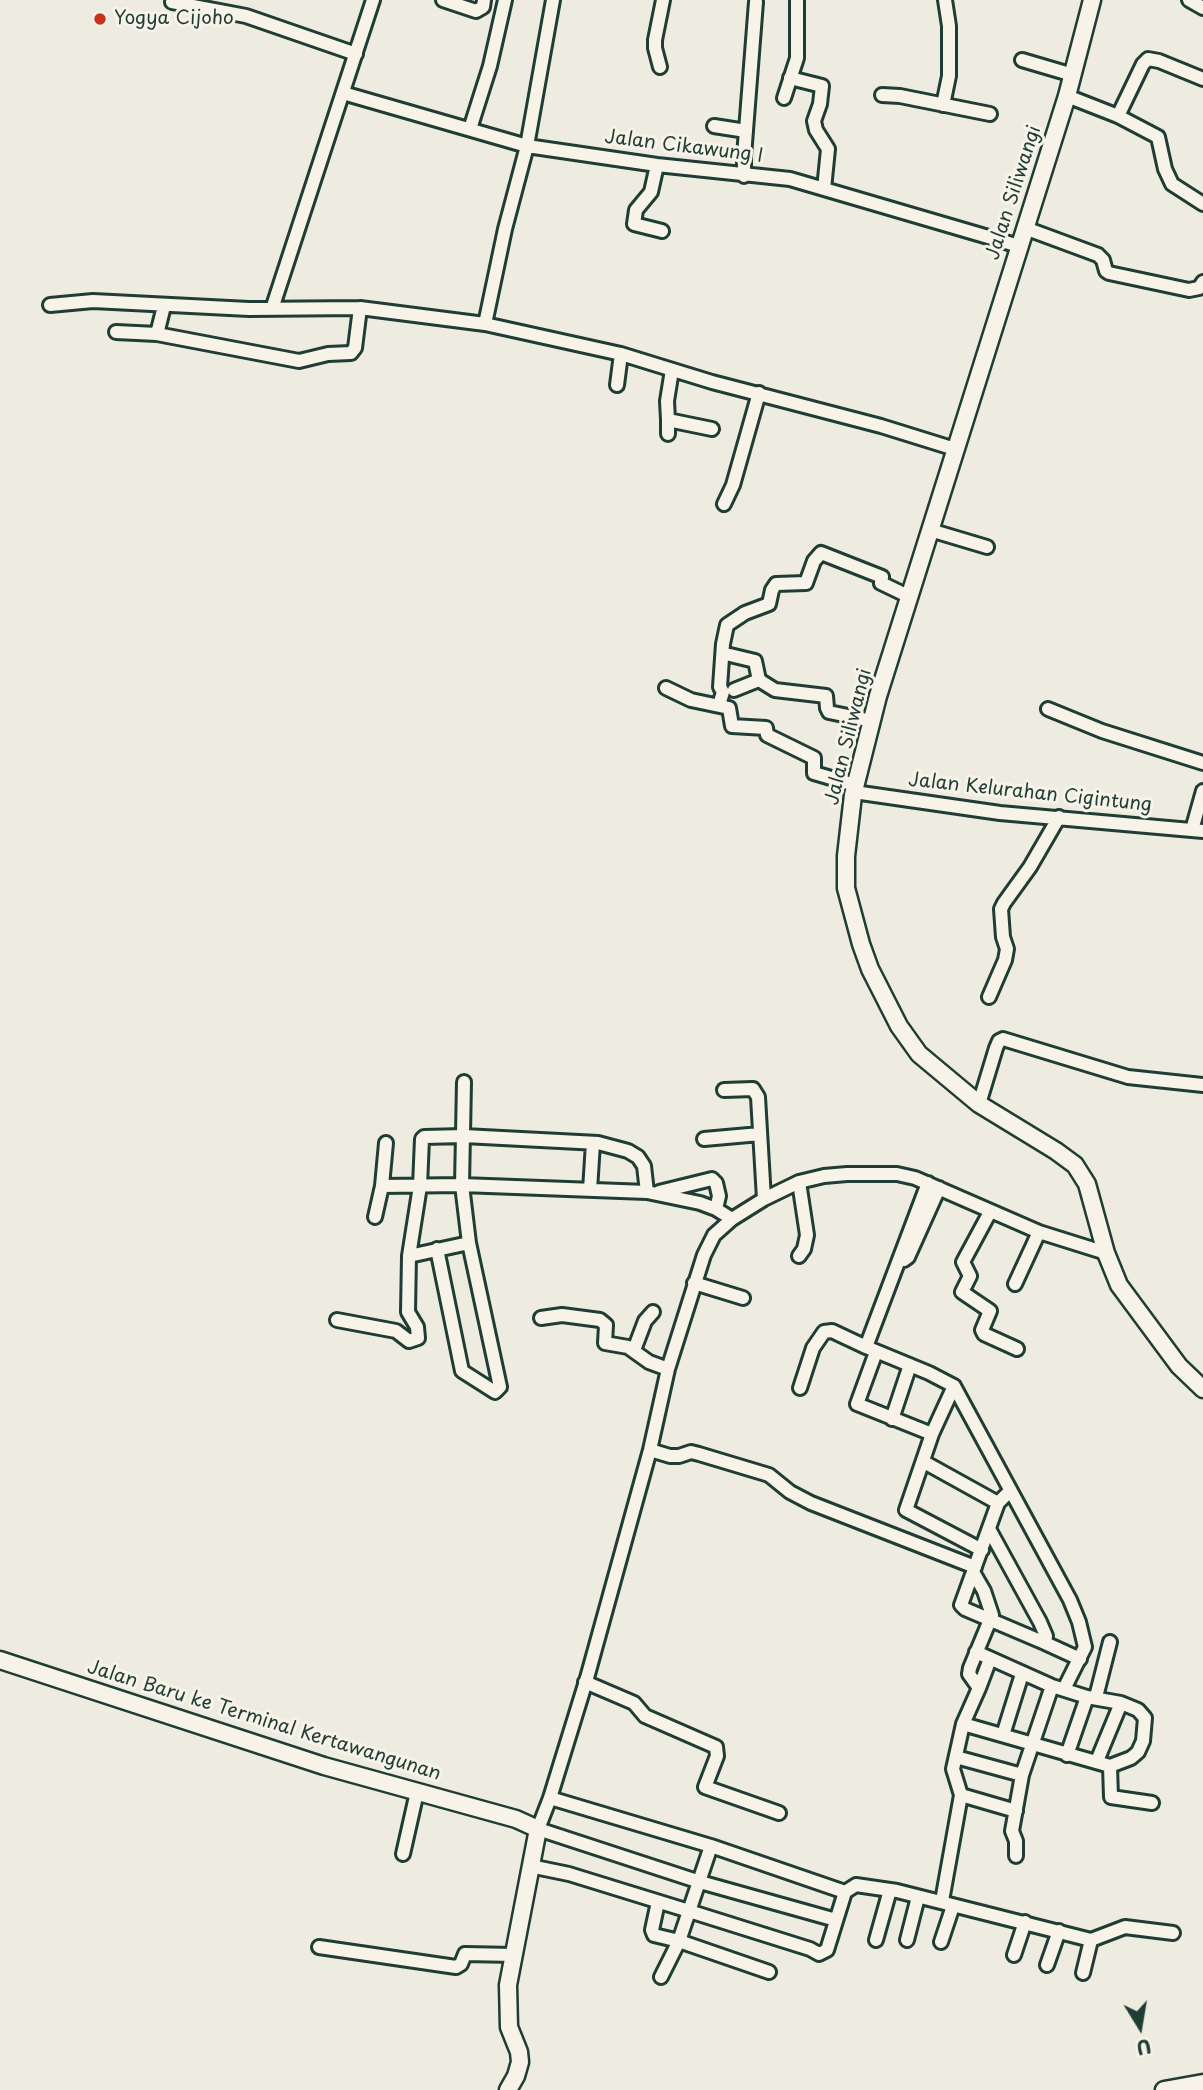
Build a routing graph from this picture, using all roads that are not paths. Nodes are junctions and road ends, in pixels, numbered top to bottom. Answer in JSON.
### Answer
{"nodes":[{"id":1,"x":373,"y":0,"type":"edge"},
{"id":2,"x":443,"y":0,"type":"edge"},
{"id":3,"x":484,"y":0,"type":"edge"},
{"id":4,"x":505,"y":0,"type":"edge"},
{"id":5,"x":553,"y":0,"type":"edge"},
{"id":6,"x":663,"y":0,"type":"edge"},
{"id":7,"x":797,"y":0,"type":"edge"},
{"id":8,"x":945,"y":0,"type":"edge"},
{"id":9,"x":1093,"y":0,"type":"edge"},
{"id":10,"x":1104,"y":0,"type":"edge"},
{"id":11,"x":1189,"y":0,"type":"edge"},
{"id":12,"x":173,"y":2,"type":"dead end"},
{"id":13,"x":756,"y":2,"type":"dead end"},
{"id":14,"x":214,"y":5,"type":"edge"},
{"id":15,"x":1203,"y":8,"type":"edge"},
{"id":16,"x":356,"y":54,"type":"junction"},
{"id":17,"x":1022,"y":60,"type":"dead end"},
{"id":18,"x":660,"y":67,"type":"dead end"},
{"id":19,"x":1074,"y":73,"type":"junction"},
{"id":20,"x":790,"y":78,"type":"junction"},
{"id":21,"x":1203,"y":79,"type":"edge"},
{"id":22,"x":343,"y":93,"type":"junction"},
{"id":23,"x":882,"y":95,"type":"dead end"},
{"id":24,"x":1067,"y":96,"type":"junction"},
{"id":25,"x":784,"y":98,"type":"dead end"},
{"id":26,"x":943,"y":105,"type":"junction"},
{"id":27,"x":990,"y":114,"type":"dead end"},
{"id":28,"x":1118,"y":116,"type":"junction"},
{"id":29,"x":714,"y":126,"type":"dead end"},
{"id":30,"x":470,"y":129,"type":"junction"},
{"id":31,"x":746,"y":131,"type":"junction"},
{"id":32,"x":527,"y":146,"type":"junction"},
{"id":33,"x":657,"y":165,"type":"junction"},
{"id":34,"x":744,"y":176,"type":"junction"},
{"id":35,"x":824,"y":189,"type":"junction"},
{"id":36,"x":1203,"y":204,"type":"edge"},
{"id":37,"x":1025,"y":228,"type":"junction"},
{"id":38,"x":662,"y":231,"type":"dead end"},
{"id":39,"x":1019,"y":246,"type":"junction"},
{"id":40,"x":1201,"y":287,"type":"edge"},
{"id":41,"x":50,"y":305,"type":"dead end"},
{"id":42,"x":164,"y":306,"type":"junction"},
{"id":43,"x":272,"y":309,"type":"junction"},
{"id":44,"x":360,"y":309,"type":"junction"},
{"id":45,"x":485,"y":324,"type":"junction"},
{"id":46,"x":116,"y":332,"type":"dead end"},
{"id":47,"x":157,"y":334,"type":"junction"},
{"id":48,"x":621,"y":354,"type":"junction"},
{"id":49,"x":672,"y":370,"type":"junction"},
{"id":50,"x":617,"y":385,"type":"dead end"},
{"id":51,"x":759,"y":393,"type":"junction"},
{"id":52,"x":668,"y":420,"type":"junction"},
{"id":53,"x":712,"y":429,"type":"dead end"},
{"id":54,"x":668,"y":434,"type":"dead end"},
{"id":55,"x":955,"y":449,"type":"junction"},
{"id":56,"x":724,"y":504,"type":"dead end"},
{"id":57,"x":930,"y":530,"type":"junction"},
{"id":58,"x":987,"y":547,"type":"dead end"},
{"id":59,"x":908,"y":596,"type":"junction"},
{"id":60,"x":730,"y":655,"type":"dead end"},
{"id":61,"x":758,"y":680,"type":"junction"},
{"id":62,"x":666,"y":688,"type":"dead end"},
{"id":63,"x":734,"y":690,"type":"dead end"},
{"id":64,"x":719,"y":705,"type":"junction"},
{"id":65,"x":1048,"y":709,"type":"dead end"},
{"id":66,"x":872,"y":721,"type":"junction"},
{"id":67,"x":1203,"y":763,"type":"edge"},
{"id":68,"x":855,"y":788,"type":"junction"},
{"id":69,"x":1203,"y":791,"type":"edge"},
{"id":70,"x":1059,"y":817,"type":"junction"},
{"id":71,"x":1198,"y":830,"type":"edge"},
{"id":72,"x":989,"y":997,"type":"dead end"},
{"id":73,"x":464,"y":1082,"type":"dead end"},
{"id":74,"x":1203,"y":1085,"type":"edge"},
{"id":75,"x":724,"y":1090,"type":"dead end"},
{"id":76,"x":979,"y":1104,"type":"junction"},
{"id":77,"x":760,"y":1134,"type":"junction"},
{"id":78,"x":464,"y":1136,"type":"junction"},
{"id":79,"x":705,"y":1139,"type":"dead end"},
{"id":80,"x":386,"y":1143,"type":"dead end"},
{"id":81,"x":593,"y":1143,"type":"junction"},
{"id":82,"x":799,"y":1182,"type":"junction"},
{"id":83,"x":462,"y":1185,"type":"junction"},
{"id":84,"x":382,"y":1186,"type":"junction"},
{"id":85,"x":420,"y":1186,"type":"junction"},
{"id":86,"x":933,"y":1186,"type":"junction"},
{"id":87,"x":590,"y":1190,"type":"junction"},
{"id":88,"x":651,"y":1193,"type":"junction"},
{"id":89,"x":764,"y":1199,"type":"junction"},
{"id":90,"x":718,"y":1202,"type":"junction"},
{"id":91,"x":990,"y":1212,"type":"junction"},
{"id":92,"x":375,"y":1217,"type":"dead end"},
{"id":93,"x":736,"y":1217,"type":"junction"},
{"id":94,"x":1039,"y":1232,"type":"junction"},
{"id":95,"x":469,"y":1243,"type":"junction"},
{"id":96,"x":437,"y":1249,"type":"junction"},
{"id":97,"x":1106,"y":1253,"type":"junction"},
{"id":98,"x":409,"y":1256,"type":"junction"},
{"id":99,"x":799,"y":1256,"type":"dead end"},
{"id":100,"x":694,"y":1283,"type":"junction"},
{"id":101,"x":1015,"y":1284,"type":"dead end"},
{"id":102,"x":743,"y":1298,"type":"dead end"},
{"id":103,"x":408,"y":1312,"type":"junction"},
{"id":104,"x":653,"y":1312,"type":"dead end"},
{"id":105,"x":541,"y":1318,"type":"dead end"},
{"id":106,"x":337,"y":1320,"type":"dead end"},
{"id":107,"x":399,"y":1332,"type":"junction"},
{"id":108,"x":634,"y":1349,"type":"junction"},
{"id":109,"x":1017,"y":1349,"type":"dead end"},
{"id":110,"x":871,"y":1350,"type":"junction"},
{"id":111,"x":910,"y":1366,"type":"junction"},
{"id":112,"x":668,"y":1369,"type":"junction"},
{"id":113,"x":954,"y":1386,"type":"junction"},
{"id":114,"x":800,"y":1388,"type":"dead end"},
{"id":115,"x":1203,"y":1389,"type":"edge"},
{"id":116,"x":892,"y":1419,"type":"junction"},
{"id":117,"x":932,"y":1434,"type":"junction"},
{"id":118,"x":650,"y":1450,"type":"junction"},
{"id":119,"x":924,"y":1462,"type":"junction"},
{"id":120,"x":1010,"y":1491,"type":"junction"},
{"id":121,"x":998,"y":1503,"type":"junction"},
{"id":122,"x":989,"y":1529,"type":"junction"},
{"id":123,"x":982,"y":1550,"type":"junction"},
{"id":124,"x":974,"y":1570,"type":"junction"},
{"id":125,"x":989,"y":1619,"type":"junction"},
{"id":126,"x":1110,"y":1642,"type":"dead end"},
{"id":127,"x":1045,"y":1643,"type":"junction"},
{"id":128,"x":976,"y":1652,"type":"junction"},
{"id":129,"x":990,"y":1659,"type":"junction"},
{"id":130,"x":1080,"y":1659,"type":"junction"},
{"id":131,"x":0,"y":1660,"type":"edge"},
{"id":132,"x":1022,"y":1674,"type":"junction"},
{"id":133,"x":585,"y":1682,"type":"junction"},
{"id":134,"x":1058,"y":1687,"type":"junction"},
{"id":135,"x":979,"y":1688,"type":"junction"},
{"id":136,"x":1091,"y":1697,"type":"junction"},
{"id":137,"x":1121,"y":1703,"type":"junction"},
{"id":138,"x":963,"y":1724,"type":"junction"},
{"id":139,"x":1003,"y":1735,"type":"junction"},
{"id":140,"x":1032,"y":1744,"type":"junction"},
{"id":141,"x":1067,"y":1755,"type":"junction"},
{"id":142,"x":956,"y":1757,"type":"junction"},
{"id":143,"x":1103,"y":1764,"type":"junction"},
{"id":144,"x":1022,"y":1775,"type":"junction"},
{"id":145,"x":417,"y":1792,"type":"junction"},
{"id":146,"x":961,"y":1795,"type":"junction"},
{"id":147,"x":550,"y":1798,"type":"junction"},
{"id":148,"x":1152,"y":1803,"type":"dead end"},
{"id":149,"x":1016,"y":1811,"type":"junction"},
{"id":150,"x":779,"y":1813,"type":"dead end"},
{"id":151,"x":538,"y":1829,"type":"junction"},
{"id":152,"x":711,"y":1846,"type":"junction"},
{"id":153,"x":403,"y":1854,"type":"dead end"},
{"id":154,"x":1016,"y":1856,"type":"dead end"},
{"id":155,"x":530,"y":1866,"type":"junction"},
{"id":156,"x":700,"y":1882,"type":"junction"},
{"id":157,"x":890,"y":1890,"type":"junction"},
{"id":158,"x":845,"y":1892,"type":"junction"},
{"id":159,"x":918,"y":1897,"type":"junction"},
{"id":160,"x":658,"y":1902,"type":"junction"},
{"id":161,"x":948,"y":1903,"type":"junction"},
{"id":162,"x":689,"y":1911,"type":"junction"},
{"id":163,"x":836,"y":1920,"type":"junction"},
{"id":164,"x":1025,"y":1922,"type":"junction"},
{"id":165,"x":1059,"y":1931,"type":"junction"},
{"id":166,"x":1172,"y":1933,"type":"dead end"},
{"id":167,"x":876,"y":1940,"type":"dead end"},
{"id":168,"x":907,"y":1940,"type":"dead end"},
{"id":169,"x":1091,"y":1940,"type":"junction"},
{"id":170,"x":679,"y":1941,"type":"junction"},
{"id":171,"x":942,"y":1942,"type":"dead end"},
{"id":172,"x":319,"y":1947,"type":"dead end"},
{"id":173,"x":514,"y":1955,"type":"junction"},
{"id":174,"x":1014,"y":1955,"type":"dead end"},
{"id":175,"x":1047,"y":1965,"type":"dead end"},
{"id":176,"x":769,"y":1972,"type":"dead end"},
{"id":177,"x":1083,"y":1973,"type":"dead end"},
{"id":178,"x":661,"y":1977,"type":"dead end"},
{"id":179,"x":1203,"y":2083,"type":"edge"},
{"id":180,"x":508,"y":2090,"type":"edge"},
{"id":181,"x":1164,"y":2090,"type":"edge"}],
"edges":[{"from":1,"to":16,"type":"street"},
{"from":2,"to":3,"type":"street"},
{"from":4,"to":30,"type":"street"},
{"from":5,"to":32,"type":"street"},
{"from":6,"to":18,"type":"street"},
{"from":7,"to":20,"type":"street"},
{"from":8,"to":26,"type":"street"},
{"from":9,"to":19,"type":"main road","name":"Jalan Siliwangi"},
{"from":10,"to":19,"type":"main road","name":"Jalan Siliwangi"},
{"from":11,"to":15,"type":"street"},
{"from":12,"to":14,"type":"street"},
{"from":13,"to":31,"type":"street"},
{"from":14,"to":16,"type":"street"},
{"from":16,"to":22,"type":"street"},
{"from":17,"to":19,"type":"street"},
{"from":19,"to":24,"type":"main road","name":"Jalan Siliwangi"},
{"from":20,"to":25,"type":"street"},
{"from":20,"to":35,"type":"street"},
{"from":21,"to":28,"type":"street"},
{"from":22,"to":30,"type":"street","name":"Jalan Cikawung I"},
{"from":22,"to":43,"type":"street"},
{"from":23,"to":26,"type":"street"},
{"from":24,"to":28,"type":"street"},
{"from":24,"to":37,"type":"main road","name":"Jalan Siliwangi"},
{"from":26,"to":27,"type":"street"},
{"from":28,"to":36,"type":"street"},
{"from":29,"to":31,"type":"street"},
{"from":30,"to":32,"type":"street","name":"Jalan Cikawung I"},
{"from":31,"to":34,"type":"street"},
{"from":32,"to":33,"type":"street","name":"Jalan Cikawung I"},
{"from":32,"to":45,"type":"street"},
{"from":33,"to":34,"type":"street","name":"Jalan Cikawung I"},
{"from":33,"to":38,"type":"street"},
{"from":34,"to":35,"type":"street","name":"Jalan Cikawung I"},
{"from":35,"to":39,"type":"street","name":"Jalan Cikawung I"},
{"from":37,"to":39,"type":"main road","name":"Jalan Siliwangi"},
{"from":37,"to":40,"type":"street"},
{"from":39,"to":55,"type":"main road","name":"Jalan Siliwangi"},
{"from":41,"to":42,"type":"street"},
{"from":42,"to":43,"type":"street"},
{"from":42,"to":47,"type":"street"},
{"from":43,"to":44,"type":"street"},
{"from":44,"to":45,"type":"street"},
{"from":44,"to":47,"type":"street"},
{"from":45,"to":48,"type":"street"},
{"from":46,"to":47,"type":"street"},
{"from":48,"to":49,"type":"street"},
{"from":48,"to":50,"type":"street"},
{"from":49,"to":51,"type":"street"},
{"from":49,"to":52,"type":"street"},
{"from":51,"to":55,"type":"street"},
{"from":51,"to":56,"type":"street"},
{"from":52,"to":53,"type":"street"},
{"from":52,"to":54,"type":"street"},
{"from":55,"to":57,"type":"main road","name":"Jalan Siliwangi"},
{"from":57,"to":58,"type":"street"},
{"from":57,"to":59,"type":"main road","name":"Jalan Siliwangi"},
{"from":59,"to":64,"type":"street"},
{"from":59,"to":66,"type":"main road","name":"Jalan Siliwangi"},
{"from":60,"to":61,"type":"street"},
{"from":61,"to":63,"type":"street"},
{"from":61,"to":66,"type":"street"},
{"from":62,"to":64,"type":"street"},
{"from":64,"to":68,"type":"street","name":"Jalan Kelurahan Cigintung"},
{"from":65,"to":67,"type":"street"},
{"from":66,"to":68,"type":"main road","name":"Jalan Siliwangi"},
{"from":68,"to":70,"type":"street","name":"Jalan Kelurahan Cigintung"},
{"from":68,"to":76,"type":"main road","name":"Jalan Siliwangi"},
{"from":69,"to":71,"type":"street"},
{"from":70,"to":71,"type":"street","name":"Jalan Kelurahan Cigintung"},
{"from":70,"to":72,"type":"street"},
{"from":73,"to":78,"type":"street"},
{"from":74,"to":76,"type":"street"},
{"from":75,"to":77,"type":"street"},
{"from":76,"to":97,"type":"main road","name":"Jalan Siliwangi"},
{"from":77,"to":79,"type":"street"},
{"from":77,"to":89,"type":"street"},
{"from":78,"to":81,"type":"street"},
{"from":78,"to":83,"type":"street"},
{"from":78,"to":85,"type":"street"},
{"from":80,"to":84,"type":"street"},
{"from":81,"to":87,"type":"street"},
{"from":81,"to":88,"type":"street"},
{"from":82,"to":86,"type":"street"},
{"from":82,"to":89,"type":"street"},
{"from":82,"to":99,"type":"street"},
{"from":83,"to":85,"type":"street"},
{"from":83,"to":87,"type":"street"},
{"from":83,"to":95,"type":"street"},
{"from":84,"to":85,"type":"street"},
{"from":84,"to":92,"type":"street"},
{"from":85,"to":98,"type":"street"},
{"from":86,"to":91,"type":"street"},
{"from":86,"to":110,"type":"street"},
{"from":87,"to":88,"type":"street"},
{"from":88,"to":90,"type":"street"},
{"from":88,"to":90,"type":"street"},
{"from":89,"to":93,"type":"street"},
{"from":90,"to":93,"type":"street"},
{"from":91,"to":94,"type":"street"},
{"from":91,"to":109,"type":"street"},
{"from":93,"to":100,"type":"street"},
{"from":94,"to":97,"type":"street"},
{"from":94,"to":101,"type":"street"},
{"from":95,"to":96,"type":"street"},
{"from":95,"to":96,"type":"street"},
{"from":96,"to":98,"type":"street"},
{"from":97,"to":115,"type":"main road","name":"Jalan Siliwangi"},
{"from":98,"to":103,"type":"street"},
{"from":100,"to":102,"type":"street"},
{"from":100,"to":112,"type":"street"},
{"from":103,"to":107,"type":"street"},
{"from":103,"to":107,"type":"street"},
{"from":104,"to":108,"type":"street"},
{"from":105,"to":108,"type":"street"},
{"from":106,"to":107,"type":"street"},
{"from":108,"to":112,"type":"street"},
{"from":110,"to":111,"type":"street"},
{"from":110,"to":114,"type":"street"},
{"from":110,"to":116,"type":"street"},
{"from":111,"to":113,"type":"street"},
{"from":111,"to":116,"type":"street"},
{"from":112,"to":118,"type":"street"},
{"from":113,"to":117,"type":"street"},
{"from":113,"to":120,"type":"street"},
{"from":116,"to":117,"type":"street"},
{"from":117,"to":119,"type":"street"},
{"from":118,"to":124,"type":"street"},
{"from":118,"to":133,"type":"street"},
{"from":119,"to":121,"type":"street"},
{"from":119,"to":123,"type":"street"},
{"from":120,"to":121,"type":"street"},
{"from":120,"to":130,"type":"street"},
{"from":121,"to":122,"type":"street"},
{"from":122,"to":123,"type":"street"},
{"from":122,"to":127,"type":"street"},
{"from":123,"to":124,"type":"street"},
{"from":124,"to":125,"type":"street"},
{"from":124,"to":125,"type":"street"},
{"from":125,"to":127,"type":"street"},
{"from":125,"to":128,"type":"street"},
{"from":126,"to":136,"type":"street"},
{"from":127,"to":130,"type":"street"},
{"from":128,"to":129,"type":"street"},
{"from":128,"to":135,"type":"street"},
{"from":129,"to":132,"type":"street"},
{"from":129,"to":135,"type":"street"},
{"from":130,"to":134,"type":"street"},
{"from":131,"to":145,"type":"main road","name":"Jalan Baru ke Terminal Kertawangunan"},
{"from":132,"to":134,"type":"street"},
{"from":132,"to":139,"type":"street"},
{"from":133,"to":147,"type":"street"},
{"from":133,"to":150,"type":"street"},
{"from":134,"to":136,"type":"street"},
{"from":134,"to":140,"type":"street"},
{"from":135,"to":138,"type":"street"},
{"from":136,"to":137,"type":"street"},
{"from":136,"to":141,"type":"street"},
{"from":137,"to":143,"type":"street"},
{"from":137,"to":143,"type":"street"},
{"from":138,"to":139,"type":"street"},
{"from":138,"to":142,"type":"street"},
{"from":139,"to":140,"type":"street"},
{"from":140,"to":141,"type":"street"},
{"from":140,"to":144,"type":"street"},
{"from":141,"to":143,"type":"street"},
{"from":142,"to":144,"type":"street"},
{"from":142,"to":146,"type":"street"},
{"from":143,"to":148,"type":"street"},
{"from":144,"to":149,"type":"street"},
{"from":145,"to":151,"type":"main road","name":"Jalan Baru ke Terminal Kertawangunan"},
{"from":145,"to":153,"type":"street"},
{"from":146,"to":149,"type":"street"},
{"from":146,"to":161,"type":"street"},
{"from":147,"to":151,"type":"street"},
{"from":147,"to":152,"type":"street"},
{"from":149,"to":154,"type":"street"},
{"from":151,"to":155,"type":"main road"},
{"from":151,"to":156,"type":"street"},
{"from":152,"to":156,"type":"street"},
{"from":152,"to":158,"type":"street"},
{"from":155,"to":160,"type":"street"},
{"from":155,"to":173,"type":"main road"},
{"from":156,"to":162,"type":"street"},
{"from":156,"to":163,"type":"street"},
{"from":157,"to":158,"type":"street"},
{"from":157,"to":159,"type":"street"},
{"from":157,"to":167,"type":"street"},
{"from":158,"to":163,"type":"street"},
{"from":159,"to":161,"type":"street"},
{"from":159,"to":168,"type":"street"},
{"from":160,"to":162,"type":"street"},
{"from":160,"to":170,"type":"street"},
{"from":161,"to":164,"type":"street"},
{"from":161,"to":171,"type":"street"},
{"from":162,"to":163,"type":"street"},
{"from":162,"to":170,"type":"street"},
{"from":164,"to":165,"type":"street"},
{"from":164,"to":174,"type":"street"},
{"from":165,"to":169,"type":"street"},
{"from":165,"to":175,"type":"street"},
{"from":166,"to":169,"type":"street"},
{"from":169,"to":177,"type":"street"},
{"from":170,"to":176,"type":"street"},
{"from":170,"to":178,"type":"street"},
{"from":172,"to":173,"type":"street"},
{"from":173,"to":180,"type":"main road"},
{"from":179,"to":181,"type":"main road"}]}
